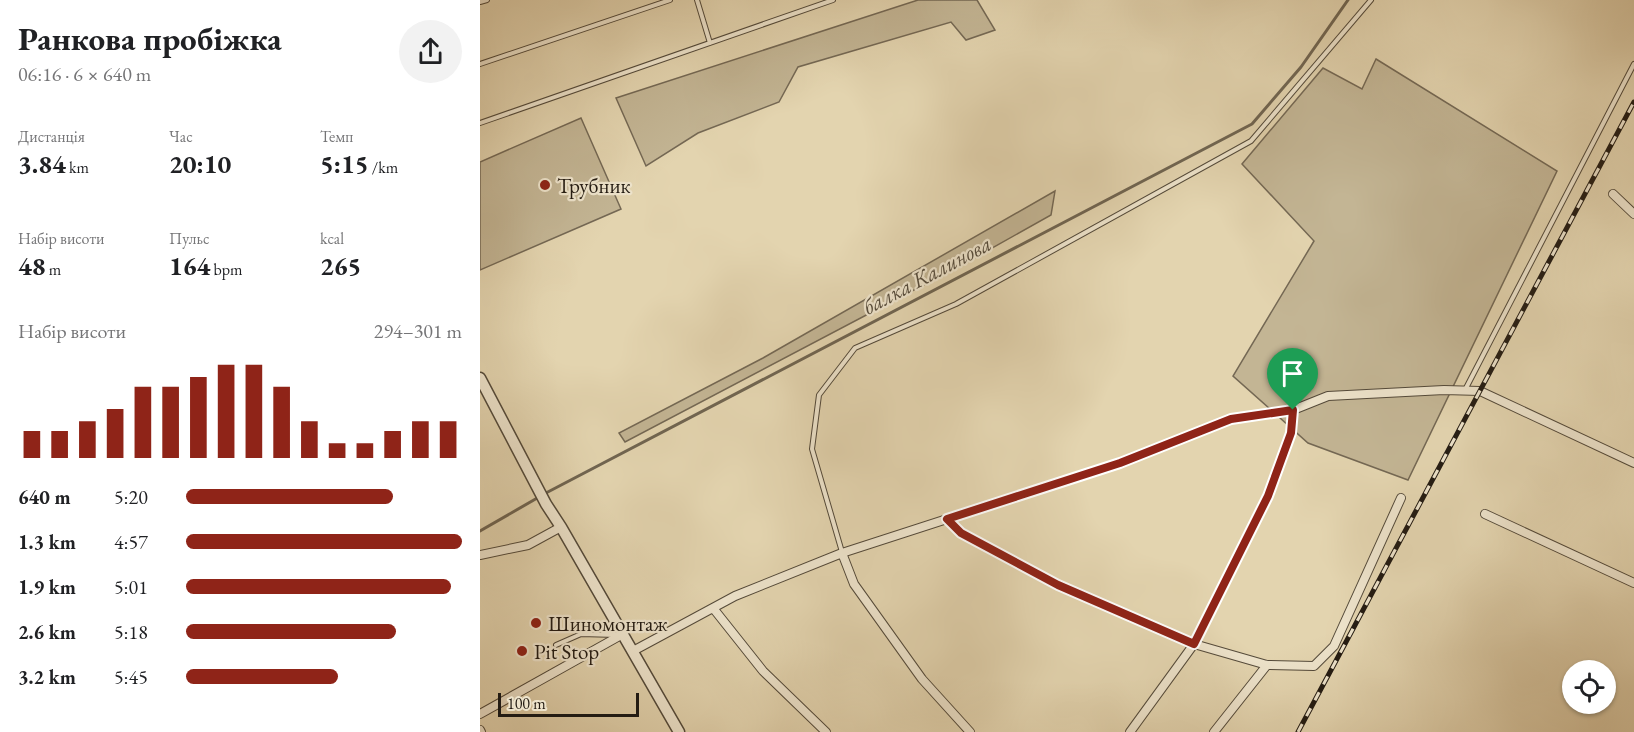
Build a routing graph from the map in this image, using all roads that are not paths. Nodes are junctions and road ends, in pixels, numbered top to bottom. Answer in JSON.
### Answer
{"nodes":[{"id":1,"x":487,"y":0,"type":"edge"},
{"id":2,"x":670,"y":0,"type":"edge"},
{"id":3,"x":697,"y":0,"type":"edge"},
{"id":4,"x":833,"y":0,"type":"edge"},
{"id":5,"x":1371,"y":0,"type":"edge"},
{"id":6,"x":480,"y":2,"type":"edge"},
{"id":7,"x":710,"y":43,"type":"junction"},
{"id":8,"x":480,"y":64,"type":"edge"},
{"id":9,"x":1634,"y":64,"type":"edge"},
{"id":10,"x":480,"y":123,"type":"edge"},
{"id":11,"x":1613,"y":194,"type":"dead end"},
{"id":12,"x":1634,"y":214,"type":"edge"},
{"id":13,"x":480,"y":378,"type":"edge"},
{"id":14,"x":1465,"y":390,"type":"junction"},
{"id":15,"x":1293,"y":410,"type":"junction"},
{"id":16,"x":1634,"y":464,"type":"edge"},
{"id":17,"x":1401,"y":498,"type":"dead end"},
{"id":18,"x":1485,"y":514,"type":"dead end"},
{"id":19,"x":947,"y":519,"type":"junction"},
{"id":20,"x":561,"y":527,"type":"junction"},
{"id":21,"x":842,"y":553,"type":"junction"},
{"id":22,"x":480,"y":555,"type":"edge"},
{"id":23,"x":1634,"y":583,"type":"edge"},
{"id":24,"x":713,"y":608,"type":"junction"},
{"id":25,"x":623,"y":634,"type":"junction"},
{"id":26,"x":1194,"y":644,"type":"junction"},
{"id":27,"x":556,"y":645,"type":"dead end"},
{"id":28,"x":633,"y":651,"type":"junction"},
{"id":29,"x":1268,"y":665,"type":"junction"},
{"id":30,"x":480,"y":714,"type":"edge"},
{"id":31,"x":679,"y":732,"type":"edge"},
{"id":32,"x":826,"y":732,"type":"edge"},
{"id":33,"x":970,"y":732,"type":"edge"},
{"id":34,"x":1130,"y":732,"type":"edge"},
{"id":35,"x":1214,"y":732,"type":"edge"}],
"edges":[{"from":1,"to":6,"type":"lane"},
{"from":2,"to":8,"type":"lane"},
{"from":3,"to":7,"type":"lane"},
{"from":4,"to":7,"type":"lane"},
{"from":5,"to":21,"type":"lane"},
{"from":7,"to":10,"type":"lane"},
{"from":9,"to":14,"type":"lane"},
{"from":11,"to":12,"type":"street"},
{"from":13,"to":20,"type":"street"},
{"from":14,"to":15,"type":"street"},
{"from":14,"to":16,"type":"street"},
{"from":15,"to":19,"type":"street"},
{"from":15,"to":26,"type":"street"},
{"from":17,"to":29,"type":"street"},
{"from":18,"to":23,"type":"street"},
{"from":19,"to":21,"type":"street"},
{"from":19,"to":26,"type":"street"},
{"from":20,"to":22,"type":"street"},
{"from":20,"to":25,"type":"street"},
{"from":21,"to":24,"type":"street"},
{"from":21,"to":33,"type":"street"},
{"from":24,"to":28,"type":"street"},
{"from":24,"to":32,"type":"street"},
{"from":25,"to":27,"type":"lane"},
{"from":25,"to":28,"type":"street"},
{"from":25,"to":30,"type":"street"},
{"from":26,"to":29,"type":"street"},
{"from":26,"to":34,"type":"street"},
{"from":28,"to":31,"type":"street"},
{"from":29,"to":35,"type":"street"}]}
